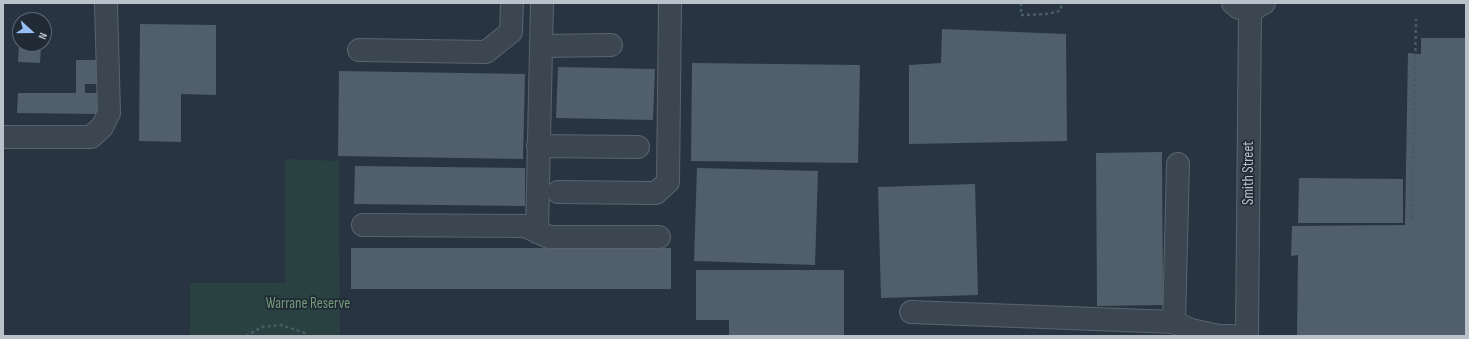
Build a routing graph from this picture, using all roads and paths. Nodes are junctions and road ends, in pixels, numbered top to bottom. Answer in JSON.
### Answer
{"nodes":[{"id":1,"x":106,"y":3,"type":"edge"},
{"id":2,"x":512,"y":3,"type":"edge"},
{"id":3,"x":542,"y":3,"type":"edge"},
{"id":4,"x":670,"y":3,"type":"edge"},
{"id":5,"x":1021,"y":3,"type":"edge"},
{"id":6,"x":1062,"y":3,"type":"edge"},
{"id":7,"x":1249,"y":5,"type":"edge"},
{"id":8,"x":1416,"y":19,"type":"dead end"},
{"id":9,"x":611,"y":45,"type":"dead end"},
{"id":10,"x":541,"y":46,"type":"junction"},
{"id":11,"x":359,"y":50,"type":"dead end"},
{"id":12,"x":3,"y":137,"type":"edge"},
{"id":13,"x":538,"y":146,"type":"junction"},
{"id":14,"x":638,"y":147,"type":"dead end"},
{"id":15,"x":1178,"y":164,"type":"dead end"},
{"id":16,"x":558,"y":192,"type":"dead end"},
{"id":17,"x":1412,"y":218,"type":"dead end"},
{"id":18,"x":363,"y":225,"type":"dead end"},
{"id":19,"x":537,"y":232,"type":"junction"},
{"id":20,"x":659,"y":237,"type":"dead end"},
{"id":21,"x":911,"y":312,"type":"dead end"},
{"id":22,"x":1174,"y":322,"type":"junction"},
{"id":23,"x":308,"y":334,"type":"dead end"},
{"id":24,"x":246,"y":336,"type":"edge"},
{"id":25,"x":1232,"y":336,"type":"edge"},
{"id":26,"x":1247,"y":336,"type":"edge"}],
"edges":[{"from":1,"to":12,"type":"street"},
{"from":2,"to":11,"type":"street"},
{"from":3,"to":10,"type":"street"},
{"from":4,"to":16,"type":"street"},
{"from":5,"to":6,"type":"path"},
{"from":7,"to":26,"type":"street","name":"Smith Street"},
{"from":8,"to":17,"type":"path"},
{"from":9,"to":10,"type":"street"},
{"from":10,"to":13,"type":"street"},
{"from":13,"to":14,"type":"street"},
{"from":13,"to":19,"type":"street"},
{"from":15,"to":22,"type":"street"},
{"from":18,"to":19,"type":"street"},
{"from":19,"to":20,"type":"street"},
{"from":21,"to":22,"type":"street"},
{"from":22,"to":25,"type":"street"},
{"from":23,"to":24,"type":"path"}]}
